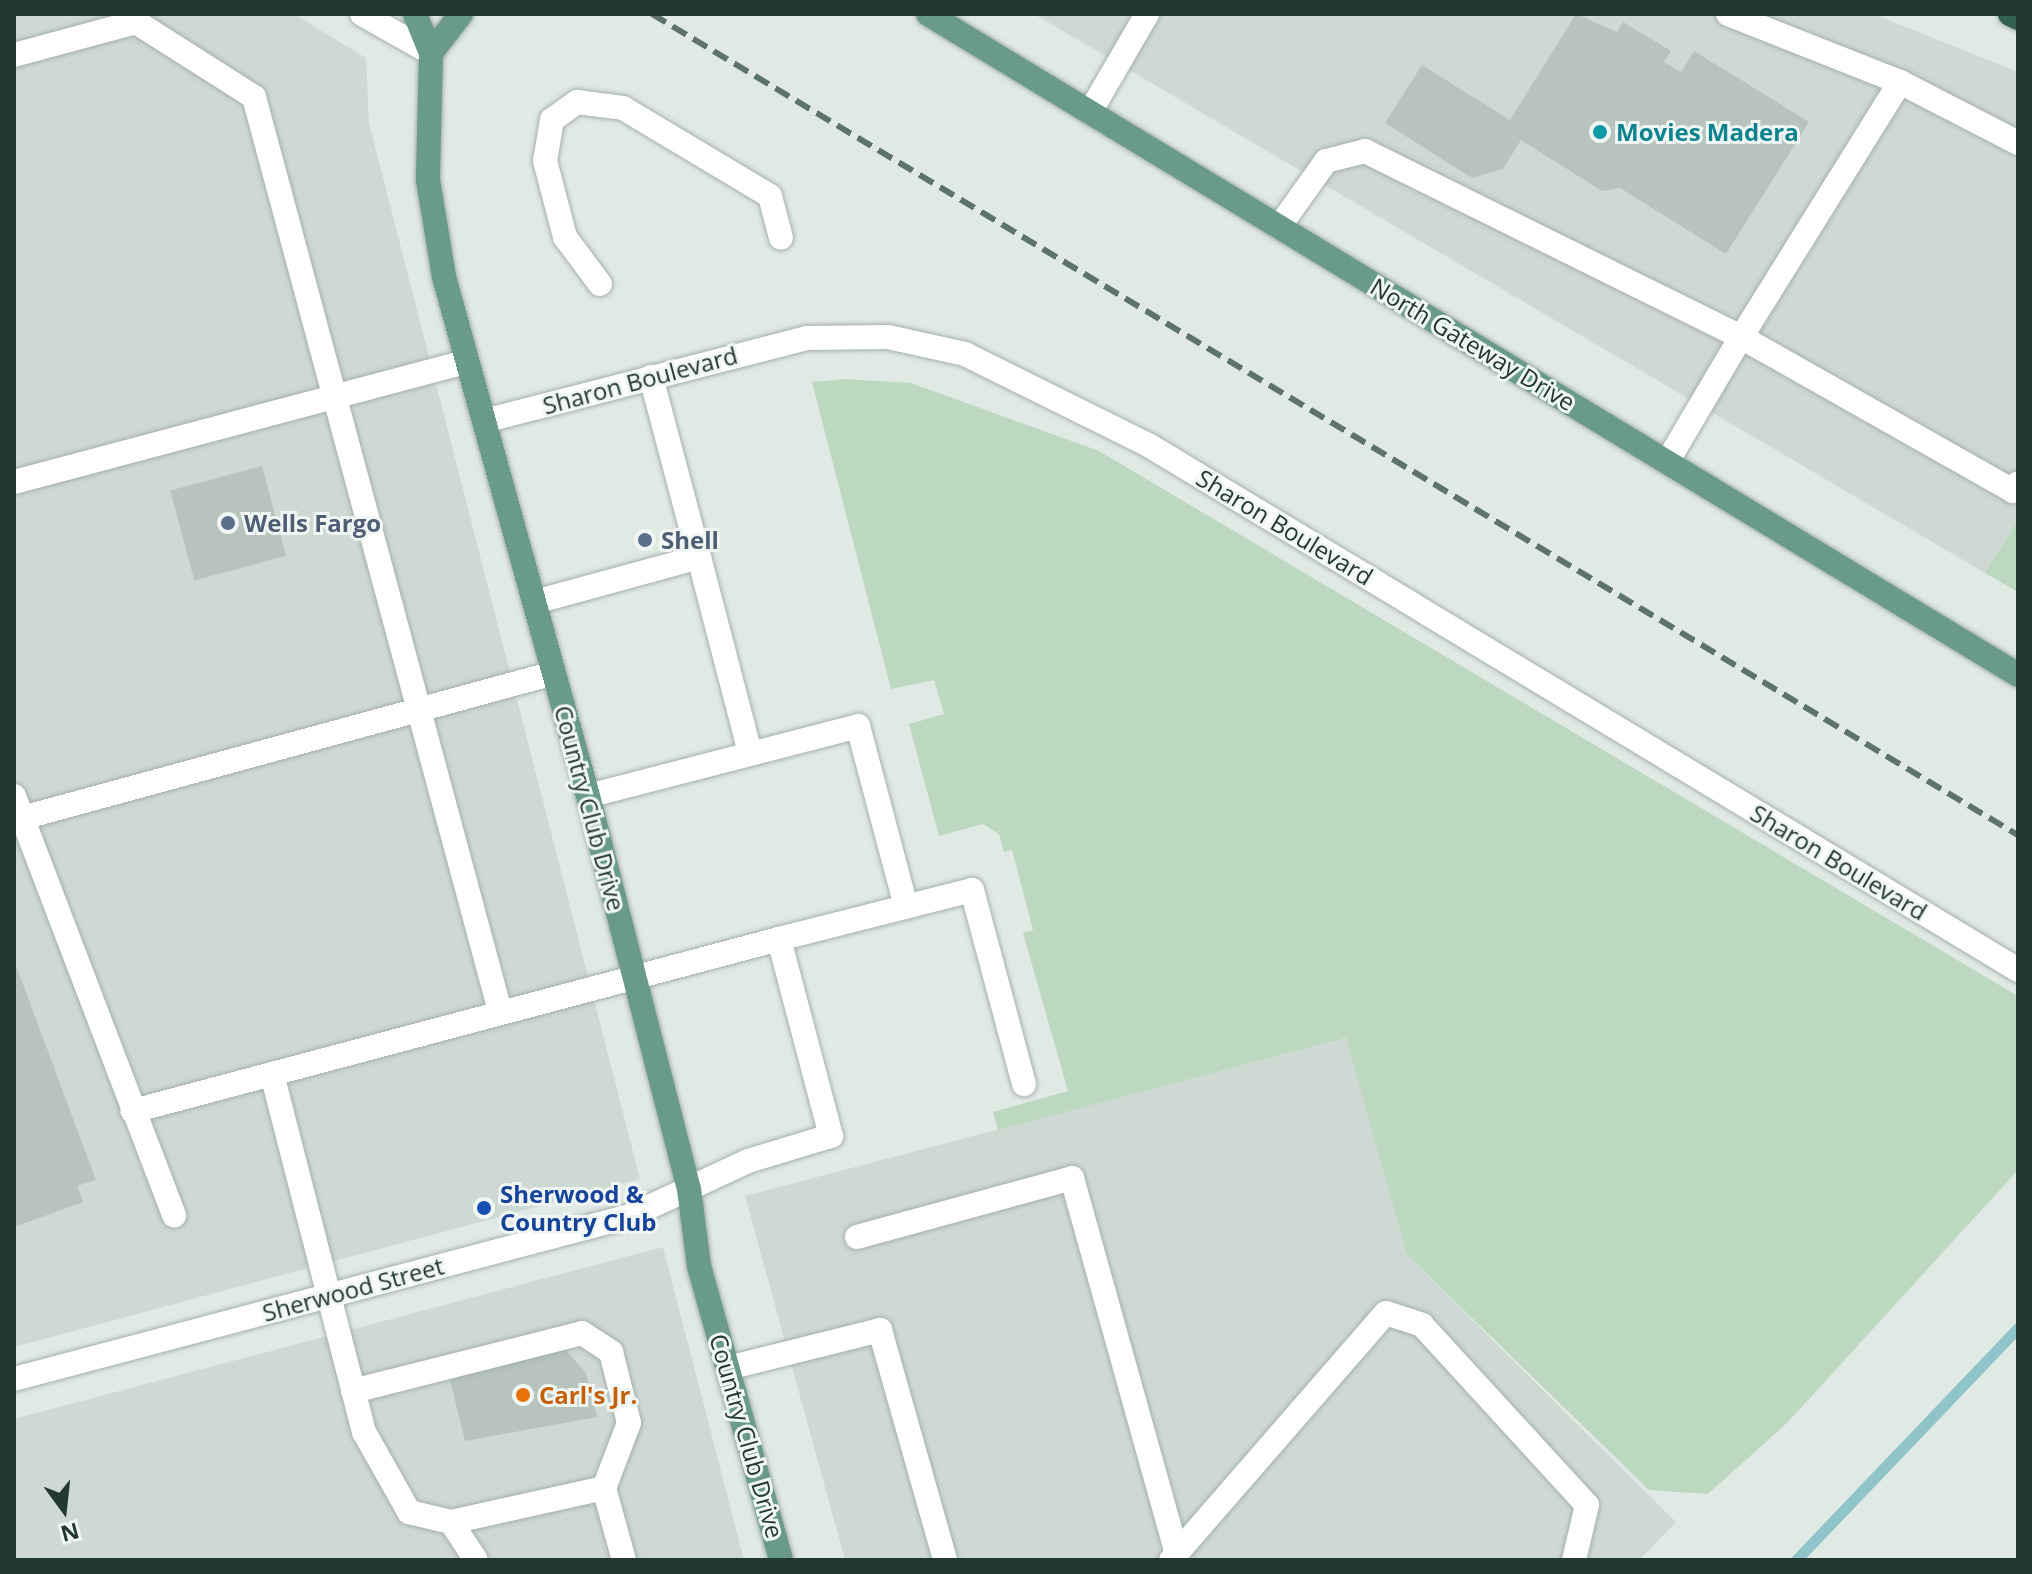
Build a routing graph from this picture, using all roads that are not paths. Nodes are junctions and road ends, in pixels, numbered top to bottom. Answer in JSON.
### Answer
{"nodes":[{"id":1,"x":362,"y":14,"type":"edge"},
{"id":2,"x":415,"y":14,"type":"edge"},
{"id":3,"x":461,"y":14,"type":"edge"},
{"id":4,"x":928,"y":14,"type":"edge"},
{"id":5,"x":1147,"y":14,"type":"edge"},
{"id":6,"x":1728,"y":14,"type":"edge"},
{"id":7,"x":2010,"y":14,"type":"edge"},
{"id":8,"x":2018,"y":18,"type":"edge"},
{"id":9,"x":431,"y":53,"type":"junction"},
{"id":10,"x":14,"y":55,"type":"edge"},
{"id":11,"x":1900,"y":82,"type":"junction"},
{"id":12,"x":1090,"y":112,"type":"junction"},
{"id":13,"x":2018,"y":143,"type":"edge"},
{"id":14,"x":1279,"y":227,"type":"junction"},
{"id":15,"x":781,"y":238,"type":"dead end"},
{"id":16,"x":600,"y":284,"type":"dead end"},
{"id":17,"x":1741,"y":337,"type":"junction"},
{"id":18,"x":466,"y":362,"type":"junction"},
{"id":19,"x":651,"y":377,"type":"junction"},
{"id":20,"x":334,"y":396,"type":"junction"},
{"id":21,"x":484,"y":421,"type":"junction"},
{"id":22,"x":1667,"y":462,"type":"junction"},
{"id":23,"x":14,"y":482,"type":"edge"},
{"id":24,"x":2018,"y":483,"type":"edge"},
{"id":25,"x":699,"y":557,"type":"junction"},
{"id":26,"x":535,"y":602,"type":"junction"},
{"id":27,"x":554,"y":673,"type":"junction"},
{"id":28,"x":2018,"y":675,"type":"edge"},
{"id":29,"x":419,"y":709,"type":"junction"},
{"id":30,"x":750,"y":753,"type":"junction"},
{"id":31,"x":588,"y":796,"type":"junction"},
{"id":32,"x":18,"y":807,"type":"edge"},
{"id":33,"x":906,"y":907,"type":"junction"},
{"id":34,"x":779,"y":939,"type":"junction"},
{"id":35,"x":2018,"y":970,"type":"edge"},
{"id":36,"x":635,"y":975,"type":"junction"},
{"id":37,"x":500,"y":1011,"type":"junction"},
{"id":38,"x":272,"y":1074,"type":"junction"},
{"id":39,"x":1024,"y":1084,"type":"dead end"},
{"id":40,"x":133,"y":1111,"type":"junction"},
{"id":41,"x":689,"y":1189,"type":"junction"},
{"id":42,"x":174,"y":1216,"type":"dead end"},
{"id":43,"x":857,"y":1237,"type":"dead end"},
{"id":44,"x":331,"y":1295,"type":"junction"},
{"id":45,"x":728,"y":1368,"type":"junction"},
{"id":46,"x":14,"y":1379,"type":"edge"},
{"id":47,"x":353,"y":1391,"type":"junction"},
{"id":48,"x":604,"y":1488,"type":"junction"},
{"id":49,"x":451,"y":1522,"type":"junction"},
{"id":50,"x":1174,"y":1556,"type":"edge"},
{"id":51,"x":476,"y":1560,"type":"edge"},
{"id":52,"x":624,"y":1560,"type":"edge"},
{"id":53,"x":781,"y":1560,"type":"edge"},
{"id":54,"x":945,"y":1560,"type":"edge"},
{"id":55,"x":1574,"y":1560,"type":"edge"}],
"edges":[{"from":1,"to":9,"type":"street"},
{"from":2,"to":9,"type":"main road"},
{"from":3,"to":9,"type":"main road"},
{"from":4,"to":12,"type":"main road","name":"North Gateway Drive"},
{"from":5,"to":12,"type":"street"},
{"from":6,"to":11,"type":"street"},
{"from":7,"to":8,"type":"highway"},
{"from":9,"to":18,"type":"main road","name":"Country Club Drive"},
{"from":10,"to":20,"type":"street"},
{"from":11,"to":13,"type":"street"},
{"from":11,"to":17,"type":"street"},
{"from":12,"to":14,"type":"main road","name":"North Gateway Drive"},
{"from":14,"to":17,"type":"street"},
{"from":14,"to":22,"type":"main road","name":"North Gateway Drive"},
{"from":15,"to":16,"type":"street"},
{"from":17,"to":22,"type":"street"},
{"from":17,"to":24,"type":"street"},
{"from":18,"to":20,"type":"street"},
{"from":18,"to":21,"type":"main road","name":"Country Club Drive"},
{"from":19,"to":21,"type":"street","name":"Sharon Boulevard"},
{"from":19,"to":25,"type":"street"},
{"from":19,"to":35,"type":"street","name":"Sharon Boulevard"},
{"from":20,"to":23,"type":"street"},
{"from":20,"to":29,"type":"street"},
{"from":21,"to":26,"type":"main road","name":"Country Club Drive"},
{"from":22,"to":28,"type":"main road","name":"North Gateway Drive"},
{"from":25,"to":26,"type":"street"},
{"from":25,"to":30,"type":"street"},
{"from":26,"to":27,"type":"main road","name":"Country Club Drive"},
{"from":27,"to":29,"type":"street"},
{"from":27,"to":31,"type":"main road","name":"Country Club Drive"},
{"from":29,"to":32,"type":"street"},
{"from":29,"to":37,"type":"street"},
{"from":30,"to":31,"type":"street"},
{"from":30,"to":33,"type":"street"},
{"from":31,"to":36,"type":"main road","name":"Country Club Drive"},
{"from":32,"to":40,"type":"street"},
{"from":33,"to":34,"type":"street"},
{"from":33,"to":39,"type":"street"},
{"from":34,"to":36,"type":"street"},
{"from":34,"to":41,"type":"street","name":"Sherwood Street"},
{"from":36,"to":37,"type":"street"},
{"from":36,"to":41,"type":"main road","name":"Country Club Drive"},
{"from":37,"to":38,"type":"street"},
{"from":38,"to":40,"type":"street"},
{"from":38,"to":44,"type":"street"},
{"from":40,"to":42,"type":"street"},
{"from":41,"to":44,"type":"street","name":"Sherwood Street"},
{"from":41,"to":45,"type":"main road","name":"Country Club Drive"},
{"from":43,"to":50,"type":"street"},
{"from":44,"to":46,"type":"street","name":"Sherwood Street"},
{"from":44,"to":47,"type":"street"},
{"from":45,"to":53,"type":"main road","name":"Country Club Drive"},
{"from":45,"to":54,"type":"street"},
{"from":47,"to":48,"type":"street"},
{"from":47,"to":49,"type":"street"},
{"from":48,"to":49,"type":"street"},
{"from":48,"to":52,"type":"street"},
{"from":49,"to":51,"type":"street"},
{"from":50,"to":55,"type":"street"}]}
